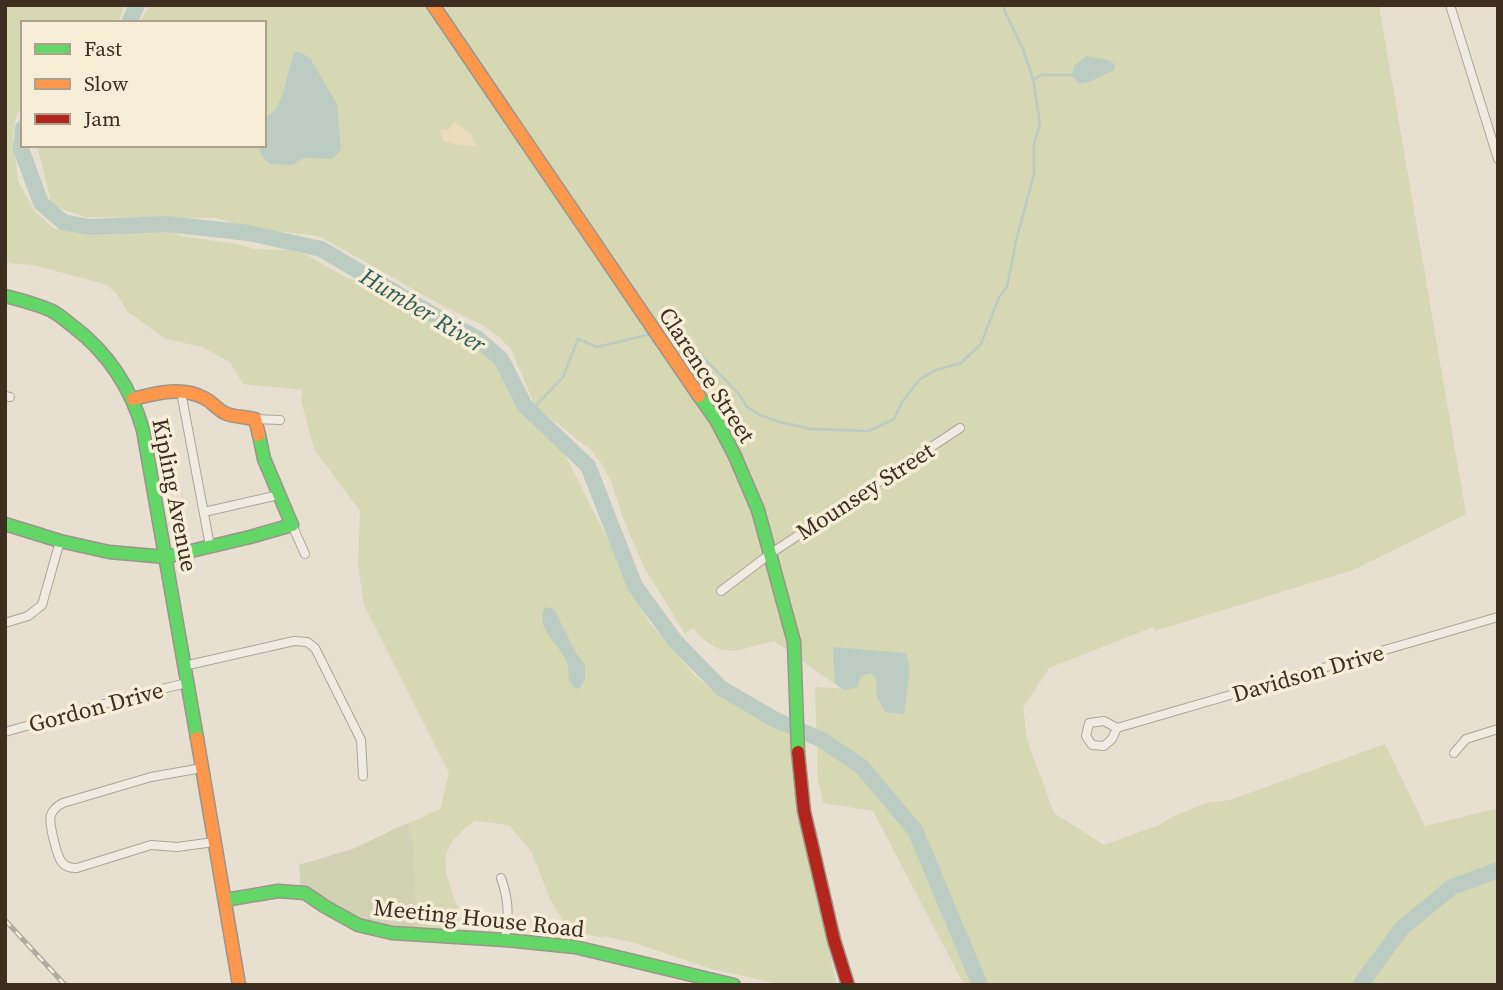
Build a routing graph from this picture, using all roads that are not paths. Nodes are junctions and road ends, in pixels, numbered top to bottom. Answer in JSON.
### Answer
{"nodes":[{"id":1,"x":433,"y":5,"type":"edge"},
{"id":2,"x":1450,"y":5,"type":"edge"},
{"id":3,"x":1498,"y":159,"type":"edge"},
{"id":4,"x":5,"y":296,"type":"edge"},
{"id":5,"x":181,"y":392,"type":"junction"},
{"id":6,"x":133,"y":399,"type":"junction"},
{"id":7,"x":255,"y":419,"type":"junction"},
{"id":8,"x":280,"y":421,"type":"dead end"},
{"id":9,"x":960,"y":428,"type":"dead end"},
{"id":10,"x":279,"y":495,"type":"junction"},
{"id":11,"x":204,"y":512,"type":"junction"},
{"id":12,"x":5,"y":524,"type":"edge"},
{"id":13,"x":292,"y":525,"type":"junction"},
{"id":14,"x":60,"y":541,"type":"junction"},
{"id":15,"x":210,"y":546,"type":"junction"},
{"id":16,"x":305,"y":554,"type":"dead end"},
{"id":17,"x":770,"y":554,"type":"junction"},
{"id":18,"x":166,"y":556,"type":"junction"},
{"id":19,"x":721,"y":590,"type":"dead end"},
{"id":20,"x":1498,"y":617,"type":"edge"},
{"id":21,"x":5,"y":623,"type":"edge"},
{"id":22,"x":184,"y":666,"type":"junction"},
{"id":23,"x":187,"y":683,"type":"junction"},
{"id":24,"x":1117,"y":729,"type":"dead end"},
{"id":25,"x":1498,"y":729,"type":"edge"},
{"id":26,"x":5,"y":732,"type":"edge"},
{"id":27,"x":1454,"y":753,"type":"dead end"},
{"id":28,"x":202,"y":768,"type":"junction"},
{"id":29,"x":363,"y":776,"type":"dead end"},
{"id":30,"x":214,"y":842,"type":"junction"},
{"id":31,"x":501,"y":878,"type":"dead end"},
{"id":32,"x":225,"y":900,"type":"junction"},
{"id":33,"x":505,"y":940,"type":"junction"},
{"id":34,"x":709,"y":982,"type":"edge"},
{"id":35,"x":239,"y":985,"type":"edge"},
{"id":36,"x":734,"y":985,"type":"edge"},
{"id":37,"x":848,"y":985,"type":"edge"}],
"edges":[{"from":1,"to":17,"type":"street","name":"Clarence Street"},
{"from":2,"to":3,"type":"street"},
{"from":4,"to":6,"type":"street","name":"Kipling Avenue"},
{"from":5,"to":6,"type":"street"},
{"from":5,"to":7,"type":"street"},
{"from":5,"to":11,"type":"street"},
{"from":6,"to":18,"type":"street","name":"Kipling Avenue"},
{"from":7,"to":8,"type":"street"},
{"from":7,"to":10,"type":"street"},
{"from":9,"to":17,"type":"street","name":"Mounsey Street"},
{"from":10,"to":11,"type":"street"},
{"from":10,"to":13,"type":"street"},
{"from":11,"to":15,"type":"street"},
{"from":12,"to":14,"type":"street"},
{"from":13,"to":15,"type":"street"},
{"from":13,"to":16,"type":"street"},
{"from":14,"to":18,"type":"street"},
{"from":14,"to":21,"type":"street"},
{"from":15,"to":18,"type":"street"},
{"from":17,"to":19,"type":"street","name":"Mounsey Street"},
{"from":17,"to":37,"type":"street","name":"Clarence Street"},
{"from":18,"to":22,"type":"street","name":"Kipling Avenue"},
{"from":20,"to":24,"type":"street","name":"Davidson Drive"},
{"from":22,"to":23,"type":"street","name":"Kipling Avenue"},
{"from":22,"to":29,"type":"street"},
{"from":23,"to":26,"type":"street","name":"Gordon Drive"},
{"from":23,"to":28,"type":"street","name":"Kipling Avenue"},
{"from":25,"to":27,"type":"street"},
{"from":28,"to":30,"type":"street","name":"Kipling Avenue"},
{"from":28,"to":30,"type":"street"},
{"from":30,"to":32,"type":"street","name":"Kipling Avenue"},
{"from":31,"to":33,"type":"street"},
{"from":32,"to":33,"type":"street","name":"Meeting House Road"},
{"from":32,"to":35,"type":"street","name":"Kipling Avenue"},
{"from":33,"to":34,"type":"street","name":"Meeting House Road"},
{"from":34,"to":36,"type":"street","name":"Meeting House Road"}]}
